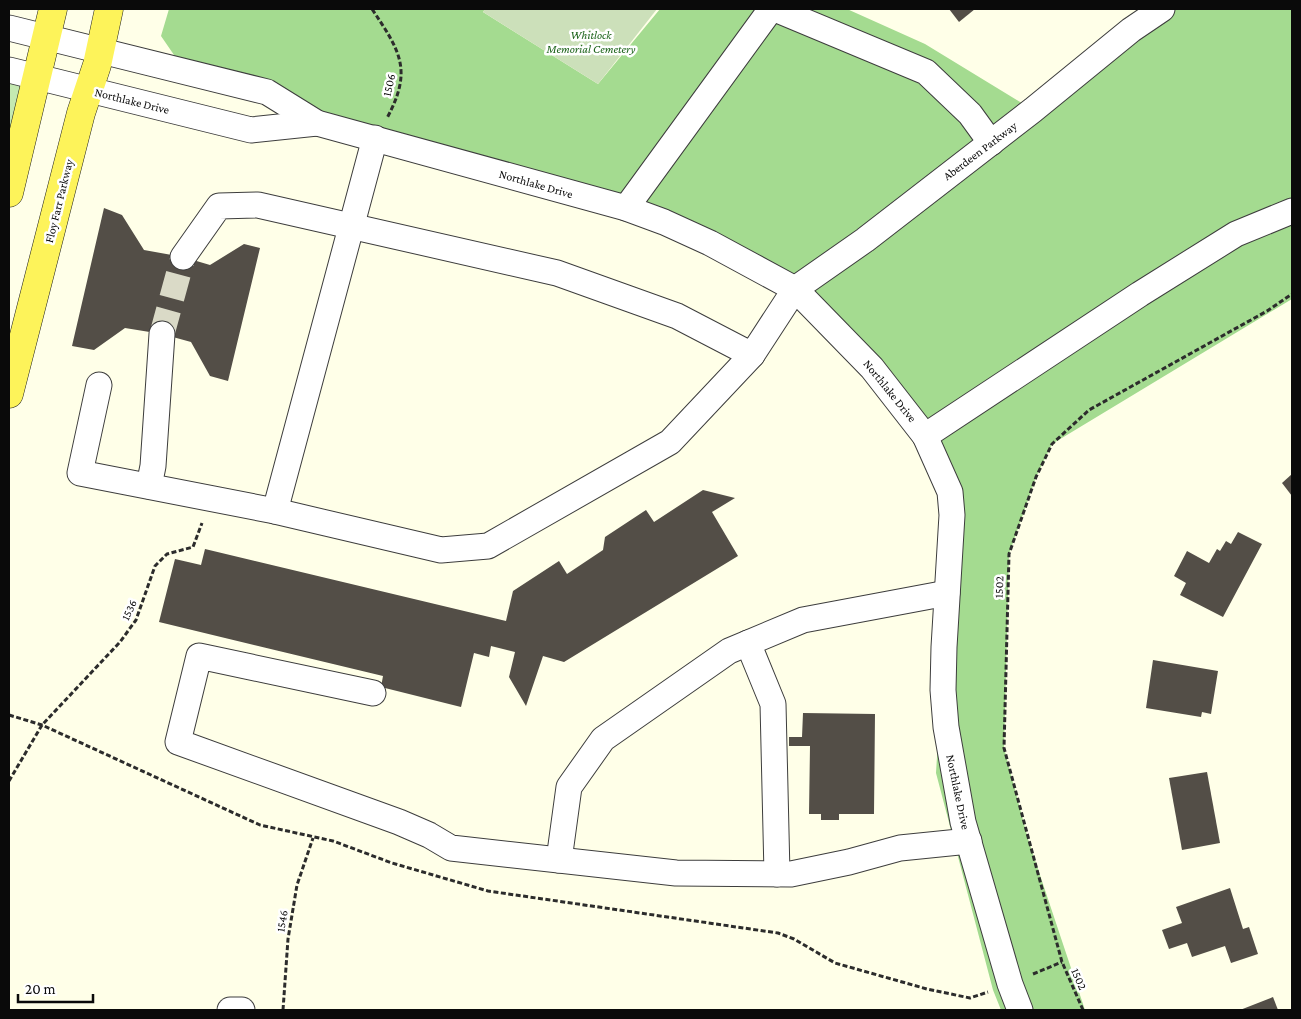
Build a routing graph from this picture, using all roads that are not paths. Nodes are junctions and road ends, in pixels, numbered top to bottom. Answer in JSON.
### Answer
{"nodes":[{"id":1,"x":53,"y":9,"type":"edge"},
{"id":2,"x":110,"y":9,"type":"edge"},
{"id":3,"x":773,"y":9,"type":"edge"},
{"id":4,"x":1162,"y":9,"type":"edge"},
{"id":5,"x":9,"y":28,"type":"edge"},
{"id":6,"x":46,"y":36,"type":"junction"},
{"id":7,"x":100,"y":50,"type":"junction"},
{"id":8,"x":9,"y":70,"type":"edge"},
{"id":9,"x":36,"y":77,"type":"junction"},
{"id":10,"x":89,"y":90,"type":"junction"},
{"id":11,"x":317,"y":123,"type":"junction"},
{"id":12,"x":375,"y":138,"type":"junction"},
{"id":13,"x":991,"y":143,"type":"junction"},
{"id":14,"x":9,"y":193,"type":"edge"},
{"id":15,"x":626,"y":208,"type":"junction"},
{"id":16,"x":1292,"y":211,"type":"edge"},
{"id":17,"x":352,"y":227,"type":"junction"},
{"id":18,"x":183,"y":257,"type":"tunnel mouth"},
{"id":19,"x":795,"y":290,"type":"junction"},
{"id":20,"x":162,"y":334,"type":"tunnel mouth"},
{"id":21,"x":752,"y":355,"type":"junction"},
{"id":22,"x":98,"y":385,"type":"dead end"},
{"id":23,"x":9,"y":394,"type":"edge"},
{"id":24,"x":925,"y":436,"type":"junction"},
{"id":25,"x":151,"y":476,"type":"junction"},
{"id":26,"x":274,"y":511,"type":"junction"},
{"id":27,"x":947,"y":593,"type":"junction"},
{"id":28,"x":748,"y":643,"type":"junction"},
{"id":29,"x":373,"y":693,"type":"dead end"},
{"id":30,"x":969,"y":840,"type":"junction"},
{"id":31,"x":559,"y":860,"type":"junction"},
{"id":32,"x":777,"y":874,"type":"junction"},
{"id":33,"x":230,"y":1010,"type":"edge"},
{"id":34,"x":242,"y":1010,"type":"edge"},
{"id":35,"x":1020,"y":1010,"type":"edge"}],
"edges":[{"from":1,"to":6,"type":"main road"},
{"from":2,"to":7,"type":"main road","name":"Floy Farr Parkway"},
{"from":3,"to":13,"type":"street"},
{"from":3,"to":15,"type":"street"},
{"from":4,"to":13,"type":"street","name":"Aberdeen Parkway"},
{"from":5,"to":6,"type":"street","name":"Northlake Drive"},
{"from":6,"to":7,"type":"street","name":"Northlake Drive"},
{"from":6,"to":9,"type":"main road"},
{"from":7,"to":10,"type":"main road","name":"Floy Farr Parkway"},
{"from":7,"to":11,"type":"street","name":"Northlake Drive"},
{"from":8,"to":9,"type":"street","name":"Northlake Drive"},
{"from":9,"to":10,"type":"street","name":"Northlake Drive"},
{"from":9,"to":14,"type":"main road"},
{"from":10,"to":11,"type":"street","name":"Northlake Drive"},
{"from":10,"to":23,"type":"main road","name":"Floy Farr Parkway"},
{"from":11,"to":12,"type":"street","name":"Northlake Drive"},
{"from":12,"to":15,"type":"street","name":"Northlake Drive"},
{"from":12,"to":17,"type":"street"},
{"from":13,"to":19,"type":"street","name":"Aberdeen Parkway"},
{"from":15,"to":19,"type":"street","name":"Northlake Drive"},
{"from":16,"to":24,"type":"street"},
{"from":17,"to":18,"type":"street"},
{"from":17,"to":21,"type":"street"},
{"from":17,"to":26,"type":"street"},
{"from":19,"to":21,"type":"street"},
{"from":19,"to":24,"type":"street","name":"Northlake Drive"},
{"from":20,"to":25,"type":"street"},
{"from":21,"to":26,"type":"street"},
{"from":22,"to":25,"type":"street"},
{"from":24,"to":27,"type":"street","name":"Northlake Drive"},
{"from":25,"to":26,"type":"street"},
{"from":27,"to":28,"type":"street"},
{"from":27,"to":30,"type":"street","name":"Northlake Drive"},
{"from":28,"to":31,"type":"street"},
{"from":28,"to":32,"type":"street"},
{"from":29,"to":31,"type":"street"},
{"from":30,"to":32,"type":"street"},
{"from":30,"to":35,"type":"street","name":"Northlake Drive"},
{"from":31,"to":32,"type":"street"},
{"from":33,"to":34,"type":"street"}]}
